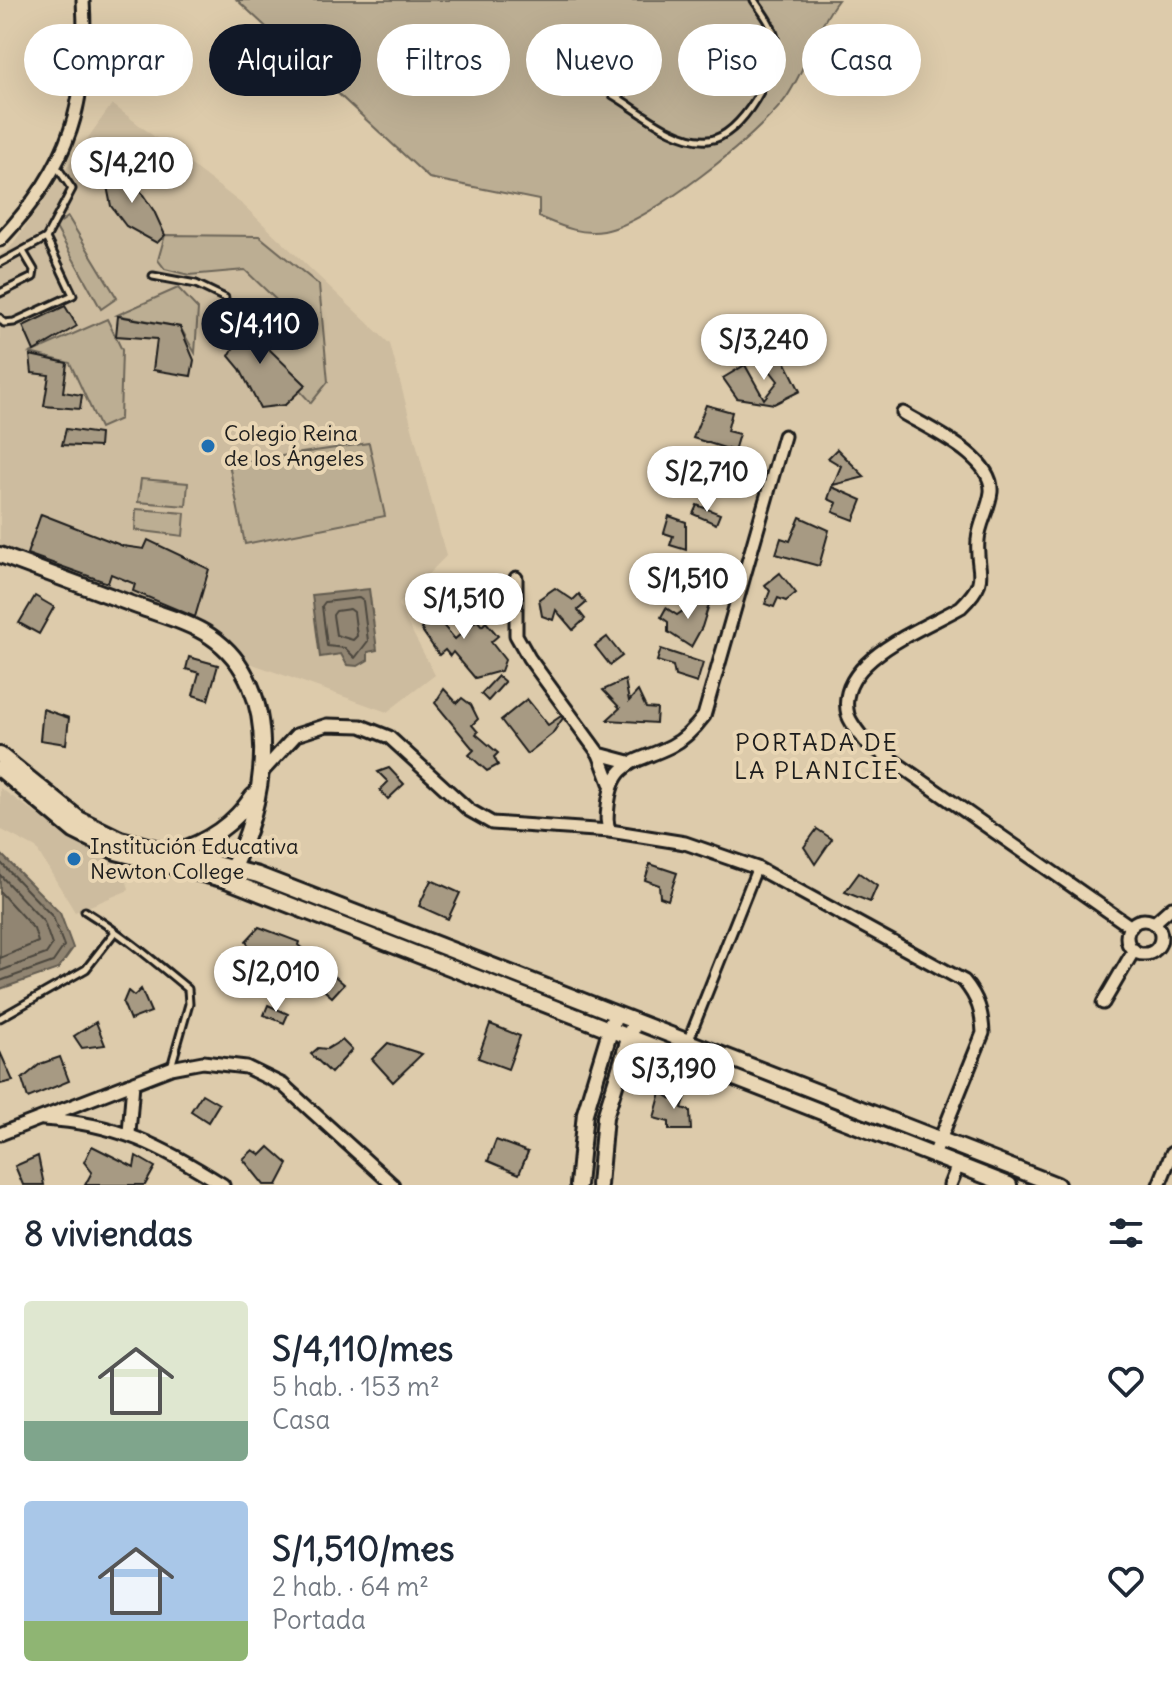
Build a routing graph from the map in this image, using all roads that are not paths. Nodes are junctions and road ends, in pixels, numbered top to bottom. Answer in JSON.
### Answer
{"nodes":[{"id":1,"x":83,"y":0,"type":"edge"},
{"id":2,"x":754,"y":0,"type":"edge"},
{"id":3,"x":615,"y":96,"type":"edge"},
{"id":4,"x":57,"y":167,"type":"junction"},
{"id":5,"x":46,"y":238,"type":"junction"},
{"id":6,"x":0,"y":240,"type":"edge"},
{"id":7,"x":24,"y":253,"type":"junction"},
{"id":8,"x":0,"y":263,"type":"edge"},
{"id":9,"x":153,"y":276,"type":"dead end"},
{"id":10,"x":0,"y":293,"type":"edge"},
{"id":11,"x":225,"y":298,"type":"dead end"},
{"id":12,"x":0,"y":318,"type":"edge"},
{"id":13,"x":903,"y":413,"type":"dead end"},
{"id":14,"x":784,"y":436,"type":"dead end"},
{"id":15,"x":0,"y":555,"type":"edge"},
{"id":16,"x":516,"y":578,"type":"dead end"},
{"id":17,"x":449,"y":582,"type":"dead end"},
{"id":18,"x":515,"y":614,"type":"junction"},
{"id":19,"x":599,"y":754,"type":"junction"},
{"id":20,"x":0,"y":755,"type":"edge"},
{"id":21,"x":629,"y":762,"type":"junction"},
{"id":22,"x":0,"y":769,"type":"edge"},
{"id":23,"x":263,"y":771,"type":"junction"},
{"id":24,"x":610,"y":783,"type":"junction"},
{"id":25,"x":258,"y":789,"type":"junction"},
{"id":26,"x":610,"y":831,"type":"junction"},
{"id":27,"x":213,"y":834,"type":"junction"},
{"id":28,"x":241,"y":850,"type":"junction"},
{"id":29,"x":171,"y":852,"type":"junction"},
{"id":30,"x":757,"y":868,"type":"junction"},
{"id":31,"x":210,"y":869,"type":"junction"},
{"id":32,"x":229,"y":874,"type":"junction"},
{"id":33,"x":258,"y":875,"type":"junction"},
{"id":34,"x":290,"y":887,"type":"junction"},
{"id":35,"x":283,"y":903,"type":"junction"},
{"id":36,"x":1172,"y":907,"type":"edge"},
{"id":37,"x":85,"y":911,"type":"dead end"},
{"id":38,"x":1154,"y":923,"type":"junction"},
{"id":39,"x":1131,"y":927,"type":"junction"},
{"id":40,"x":114,"y":933,"type":"junction"},
{"id":41,"x":1134,"y":950,"type":"junction"},
{"id":42,"x":1103,"y":1003,"type":"dead end"},
{"id":43,"x":615,"y":1013,"type":"junction"},
{"id":44,"x":0,"y":1018,"type":"edge"},
{"id":45,"x":635,"y":1021,"type":"junction"},
{"id":46,"x":610,"y":1030,"type":"junction"},
{"id":47,"x":630,"y":1037,"type":"junction"},
{"id":48,"x":688,"y":1041,"type":"junction"},
{"id":49,"x":171,"y":1068,"type":"junction"},
{"id":50,"x":133,"y":1083,"type":"junction"},
{"id":51,"x":38,"y":1119,"type":"junction"},
{"id":52,"x":129,"y":1133,"type":"junction"},
{"id":53,"x":0,"y":1134,"type":"edge"},
{"id":54,"x":941,"y":1139,"type":"junction"},
{"id":55,"x":1172,"y":1153,"type":"edge"},
{"id":56,"x":934,"y":1155,"type":"junction"},
{"id":57,"x":958,"y":1165,"type":"junction"},
{"id":58,"x":223,"y":1185,"type":"edge"},
{"id":59,"x":393,"y":1185,"type":"edge"},
{"id":60,"x":578,"y":1185,"type":"edge"},
{"id":61,"x":599,"y":1185,"type":"edge"},
{"id":62,"x":950,"y":1185,"type":"edge"},
{"id":63,"x":1009,"y":1185,"type":"edge"},
{"id":64,"x":1057,"y":1185,"type":"edge"},
{"id":65,"x":1159,"y":1185,"type":"edge"}],
"edges":[{"from":1,"to":4,"type":"street"},
{"from":2,"to":3,"type":"lane"},
{"from":4,"to":5,"type":"lane"},
{"from":4,"to":6,"type":"street"},
{"from":5,"to":7,"type":"lane"},
{"from":5,"to":12,"type":"lane"},
{"from":7,"to":8,"type":"lane"},
{"from":7,"to":10,"type":"lane"},
{"from":9,"to":11,"type":"lane"},
{"from":13,"to":39,"type":"street"},
{"from":14,"to":21,"type":"street"},
{"from":15,"to":23,"type":"street"},
{"from":16,"to":18,"type":"street"},
{"from":17,"to":18,"type":"lane"},
{"from":18,"to":19,"type":"street"},
{"from":19,"to":21,"type":"street"},
{"from":19,"to":24,"type":"street"},
{"from":20,"to":29,"type":"street"},
{"from":21,"to":24,"type":"street"},
{"from":22,"to":31,"type":"street"},
{"from":23,"to":25,"type":"street"},
{"from":23,"to":26,"type":"street"},
{"from":24,"to":26,"type":"street"},
{"from":25,"to":27,"type":"street"},
{"from":25,"to":28,"type":"street"},
{"from":26,"to":30,"type":"street"},
{"from":27,"to":29,"type":"street"},
{"from":27,"to":31,"type":"street"},
{"from":28,"to":32,"type":"street"},
{"from":28,"to":33,"type":"street"},
{"from":29,"to":31,"type":"street"},
{"from":30,"to":48,"type":"street"},
{"from":30,"to":54,"type":"street"},
{"from":31,"to":32,"type":"street"},
{"from":32,"to":33,"type":"street"},
{"from":32,"to":35,"type":"street"},
{"from":33,"to":34,"type":"street"},
{"from":34,"to":35,"type":"street"},
{"from":34,"to":43,"type":"street"},
{"from":35,"to":46,"type":"street"},
{"from":36,"to":38,"type":"street"},
{"from":37,"to":40,"type":"lane"},
{"from":38,"to":39,"type":"street"},
{"from":38,"to":41,"type":"street"},
{"from":39,"to":41,"type":"street"},
{"from":40,"to":44,"type":"lane"},
{"from":40,"to":49,"type":"lane"},
{"from":41,"to":42,"type":"street"},
{"from":43,"to":45,"type":"street"},
{"from":43,"to":46,"type":"street"},
{"from":45,"to":47,"type":"street"},
{"from":45,"to":48,"type":"street"},
{"from":46,"to":47,"type":"street"},
{"from":46,"to":60,"type":"street"},
{"from":47,"to":56,"type":"street"},
{"from":47,"to":61,"type":"street"},
{"from":48,"to":54,"type":"street"},
{"from":49,"to":50,"type":"street"},
{"from":49,"to":59,"type":"street"},
{"from":50,"to":51,"type":"street"},
{"from":50,"to":52,"type":"street"},
{"from":51,"to":52,"type":"street"},
{"from":51,"to":53,"type":"street"},
{"from":52,"to":58,"type":"street"},
{"from":54,"to":56,"type":"street"},
{"from":54,"to":64,"type":"street"},
{"from":55,"to":65,"type":"street"},
{"from":56,"to":57,"type":"street"},
{"from":57,"to":62,"type":"street"},
{"from":57,"to":63,"type":"street"}]}
